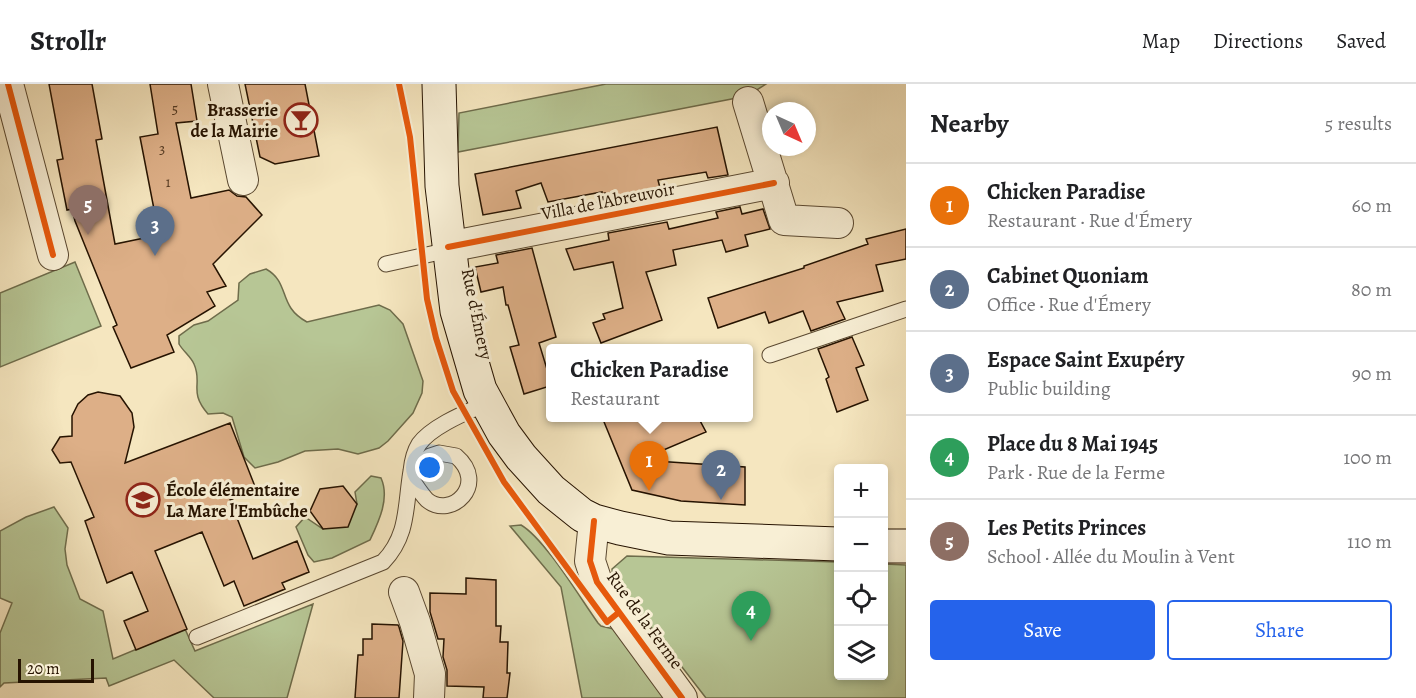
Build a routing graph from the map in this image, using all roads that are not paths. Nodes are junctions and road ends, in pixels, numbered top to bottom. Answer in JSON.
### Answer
{"nodes":[{"id":1,"x":8,"y":84,"type":"edge"},
{"id":2,"x":223,"y":84,"type":"edge"},
{"id":3,"x":439,"y":84,"type":"edge"},
{"id":4,"x":748,"y":102,"type":"dead end"},
{"id":5,"x":243,"y":180,"type":"dead end"},
{"id":6,"x":774,"y":183,"type":"junction"},
{"id":7,"x":837,"y":223,"type":"dead end"},
{"id":8,"x":448,"y":248,"type":"junction"},
{"id":9,"x":52,"y":255,"type":"dead end"},
{"id":10,"x":386,"y":264,"type":"dead end"},
{"id":11,"x":906,"y":309,"type":"edge"},
{"id":12,"x":770,"y":355,"type":"dead end"},
{"id":13,"x":487,"y":403,"type":"junction"},
{"id":14,"x":594,"y":521,"type":"junction"},
{"id":15,"x":834,"y":544,"type":"edge"},
{"id":16,"x":888,"y":546,"type":"edge"},
{"id":17,"x":906,"y":546,"type":"edge"},
{"id":18,"x":404,"y":592,"type":"dead end"},
{"id":19,"x":197,"y":637,"type":"dead end"},
{"id":20,"x":429,"y":698,"type":"edge"},
{"id":21,"x":682,"y":698,"type":"edge"}],
"edges":[{"from":1,"to":9,"type":"street"},
{"from":2,"to":5,"type":"street"},
{"from":3,"to":8,"type":"main road","name":"Rue d'Émery"},
{"from":4,"to":6,"type":"street"},
{"from":6,"to":7,"type":"street"},
{"from":6,"to":8,"type":"street","name":"Villa de l'Abreuvoir"},
{"from":8,"to":10,"type":"lane"},
{"from":8,"to":13,"type":"main road","name":"Rue d'Émery"},
{"from":11,"to":12,"type":"lane"},
{"from":13,"to":14,"type":"main road","name":"Rue d'Émery"},
{"from":13,"to":19,"type":"lane"},
{"from":14,"to":15,"type":"main road","name":"Rue d'Émery"},
{"from":14,"to":21,"type":"street","name":"Rue de la Ferme"},
{"from":16,"to":17,"type":"main road"},
{"from":18,"to":20,"type":"street"}]}
